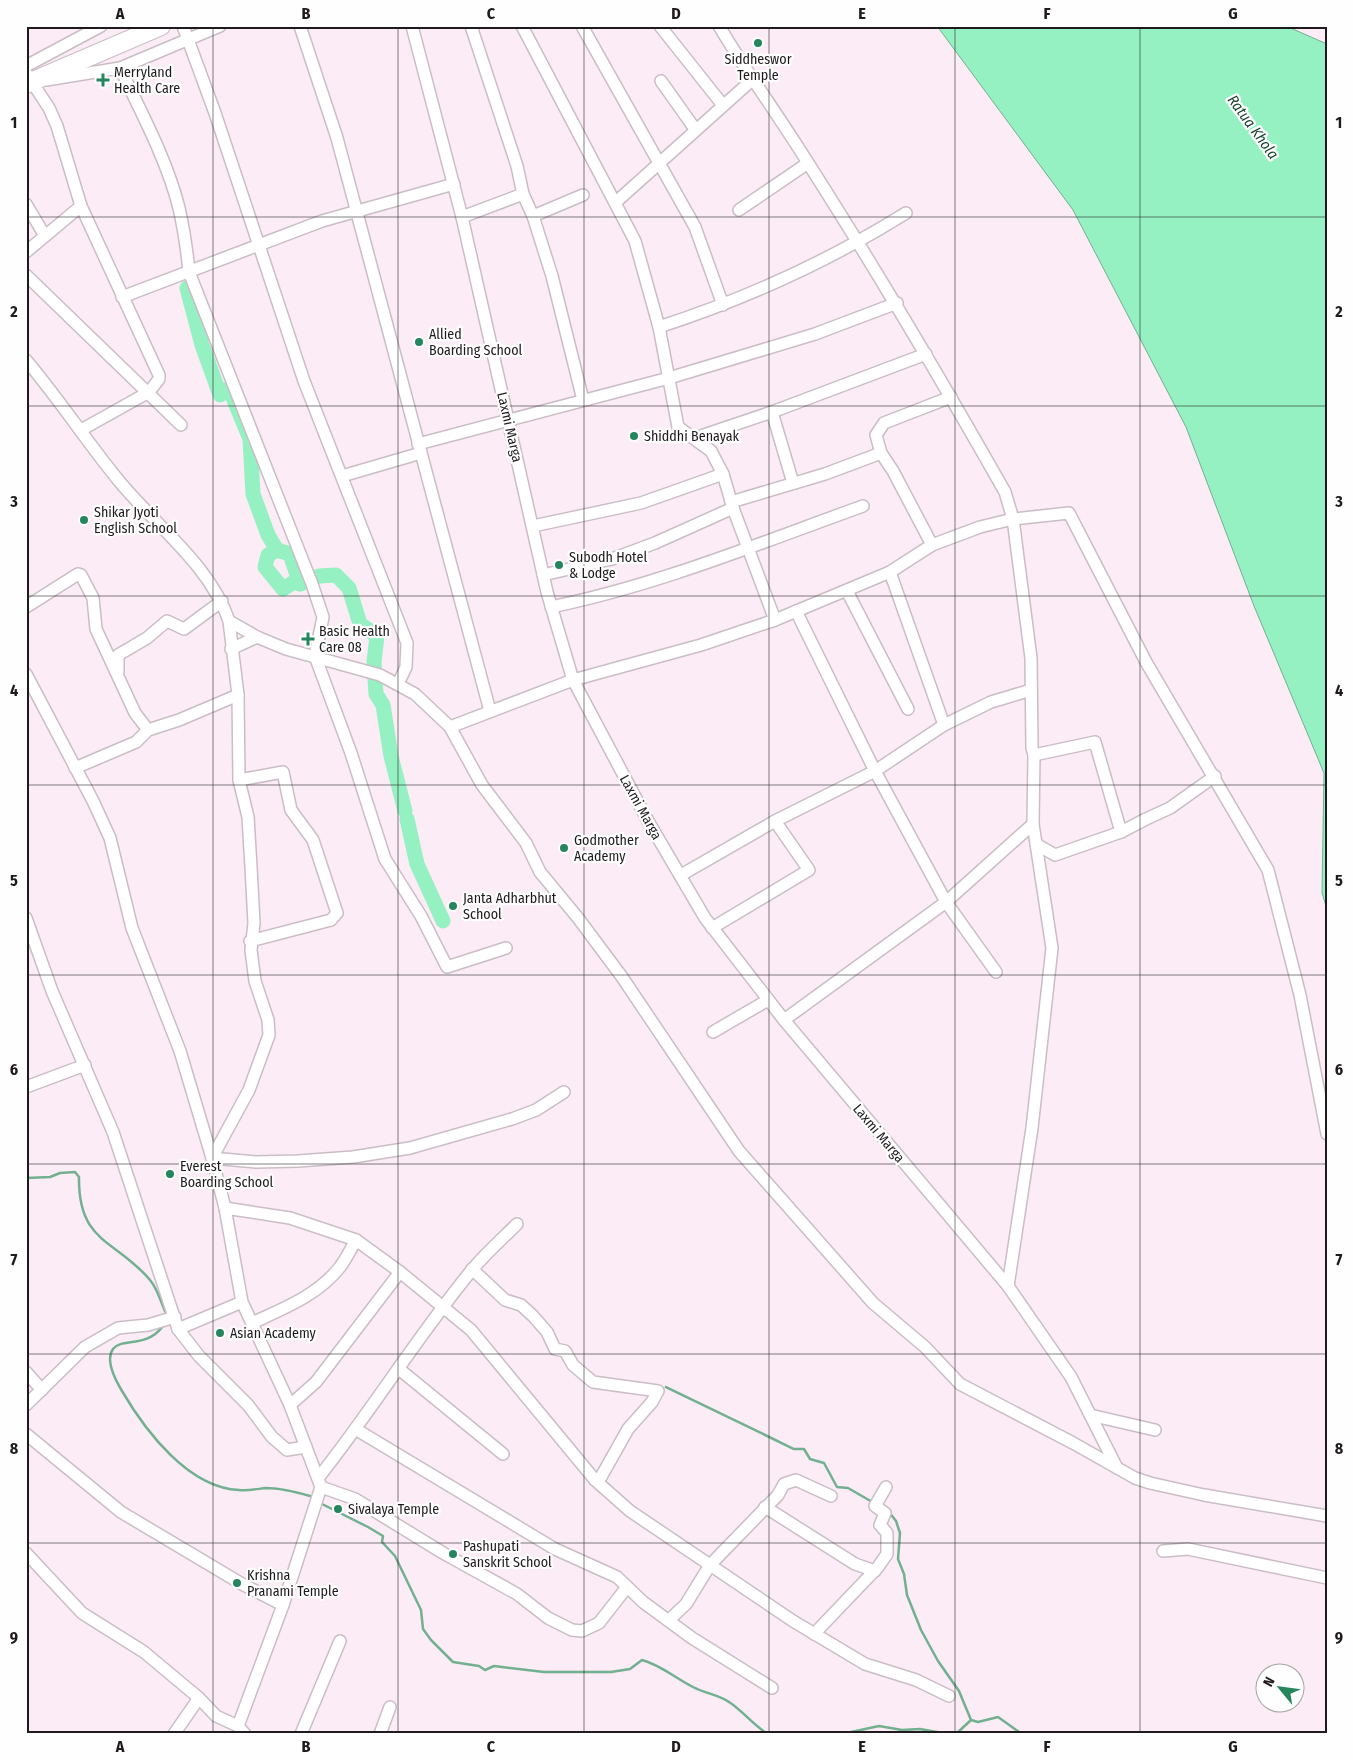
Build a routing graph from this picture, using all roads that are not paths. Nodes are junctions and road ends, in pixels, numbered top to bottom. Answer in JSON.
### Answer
{"nodes":[{"id":1,"x":100,"y":26,"type":"edge"},
{"id":2,"x":161,"y":26,"type":"edge"},
{"id":3,"x":183,"y":26,"type":"edge"},
{"id":4,"x":220,"y":26,"type":"edge"},
{"id":5,"x":300,"y":26,"type":"edge"},
{"id":6,"x":412,"y":26,"type":"edge"},
{"id":7,"x":471,"y":26,"type":"edge"},
{"id":8,"x":522,"y":26,"type":"edge"},
{"id":9,"x":582,"y":26,"type":"edge"},
{"id":10,"x":660,"y":26,"type":"edge"},
{"id":11,"x":719,"y":26,"type":"edge"},
{"id":12,"x":87,"y":29,"type":"edge"},
{"id":13,"x":188,"y":41,"type":"junction"},
{"id":14,"x":120,"y":68,"type":"junction"},
{"id":15,"x":27,"y":76,"type":"edge"},
{"id":16,"x":752,"y":80,"type":"junction"},
{"id":17,"x":661,"y":81,"type":"dead end"},
{"id":18,"x":722,"y":104,"type":"junction"},
{"id":19,"x":695,"y":129,"type":"junction"},
{"id":20,"x":659,"y":161,"type":"junction"},
{"id":21,"x":808,"y":163,"type":"junction"},
{"id":22,"x":454,"y":184,"type":"junction"},
{"id":23,"x":523,"y":194,"type":"junction"},
{"id":24,"x":583,"y":195,"type":"dead end"},
{"id":25,"x":616,"y":202,"type":"junction"},
{"id":26,"x":26,"y":204,"type":"edge"},
{"id":27,"x":81,"y":206,"type":"junction"},
{"id":28,"x":740,"y":210,"type":"dead end"},
{"id":29,"x":356,"y":211,"type":"junction"},
{"id":30,"x":906,"y":213,"type":"dead end"},
{"id":31,"x":533,"y":216,"type":"junction"},
{"id":32,"x":462,"y":217,"type":"junction"},
{"id":33,"x":44,"y":236,"type":"junction"},
{"id":34,"x":858,"y":242,"type":"junction"},
{"id":35,"x":258,"y":245,"type":"junction"},
{"id":36,"x":26,"y":252,"type":"edge"},
{"id":37,"x":189,"y":272,"type":"junction"},
{"id":38,"x":26,"y":275,"type":"edge"},
{"id":39,"x":122,"y":297,"type":"junction"},
{"id":40,"x":897,"y":304,"type":"junction"},
{"id":41,"x":723,"y":305,"type":"junction"},
{"id":42,"x":659,"y":327,"type":"junction"},
{"id":43,"x":926,"y":354,"type":"junction"},
{"id":44,"x":26,"y":360,"type":"edge"},
{"id":45,"x":669,"y":378,"type":"junction"},
{"id":46,"x":149,"y":392,"type":"junction"},
{"id":47,"x":951,"y":397,"type":"junction"},
{"id":48,"x":583,"y":400,"type":"junction"},
{"id":49,"x":772,"y":412,"type":"junction"},
{"id":50,"x":508,"y":420,"type":"junction"},
{"id":51,"x":180,"y":425,"type":"dead end"},
{"id":52,"x":81,"y":430,"type":"junction"},
{"id":53,"x":695,"y":438,"type":"junction"},
{"id":54,"x":419,"y":449,"type":"junction"},
{"id":55,"x":881,"y":453,"type":"junction"},
{"id":56,"x":723,"y":474,"type":"junction"},
{"id":57,"x":342,"y":476,"type":"junction"},
{"id":58,"x":793,"y":483,"type":"junction"},
{"id":59,"x":732,"y":505,"type":"junction"},
{"id":60,"x":863,"y":506,"type":"dead end"},
{"id":61,"x":1013,"y":519,"type":"junction"},
{"id":62,"x":533,"y":526,"type":"junction"},
{"id":63,"x":932,"y":545,"type":"junction"},
{"id":64,"x":748,"y":548,"type":"junction"},
{"id":65,"x":890,"y":572,"type":"junction"},
{"id":66,"x":543,"y":575,"type":"junction"},
{"id":67,"x":847,"y":591,"type":"junction"},
{"id":68,"x":222,"y":601,"type":"junction"},
{"id":69,"x":26,"y":607,"type":"edge"},
{"id":70,"x":551,"y":607,"type":"junction"},
{"id":71,"x":796,"y":611,"type":"junction"},
{"id":72,"x":775,"y":620,"type":"junction"},
{"id":73,"x":229,"y":621,"type":"junction"},
{"id":74,"x":257,"y":637,"type":"junction"},
{"id":75,"x":231,"y":649,"type":"junction"},
{"id":76,"x":315,"y":656,"type":"junction"},
{"id":77,"x":118,"y":673,"type":"junction"},
{"id":78,"x":26,"y":674,"type":"edge"},
{"id":79,"x":573,"y":680,"type":"junction"},
{"id":80,"x":398,"y":684,"type":"junction"},
{"id":81,"x":1031,"y":690,"type":"junction"},
{"id":82,"x":238,"y":695,"type":"junction"},
{"id":83,"x":908,"y":709,"type":"dead end"},
{"id":84,"x":490,"y":711,"type":"junction"},
{"id":85,"x":944,"y":725,"type":"junction"},
{"id":86,"x":450,"y":727,"type":"junction"},
{"id":87,"x":148,"y":730,"type":"junction"},
{"id":88,"x":1034,"y":755,"type":"junction"},
{"id":89,"x":75,"y":768,"type":"junction"},
{"id":90,"x":875,"y":771,"type":"junction"},
{"id":91,"x":1215,"y":776,"type":"junction"},
{"id":92,"x":239,"y":780,"type":"junction"},
{"id":93,"x":775,"y":822,"type":"junction"},
{"id":94,"x":1033,"y":824,"type":"junction"},
{"id":95,"x":1121,"y":832,"type":"junction"},
{"id":96,"x":1036,"y":844,"type":"junction"},
{"id":97,"x":681,"y":875,"type":"junction"},
{"id":98,"x":946,"y":902,"type":"junction"},
{"id":99,"x":26,"y":918,"type":"edge"},
{"id":100,"x":712,"y":928,"type":"junction"},
{"id":101,"x":250,"y":941,"type":"junction"},
{"id":102,"x":506,"y":948,"type":"dead end"},
{"id":103,"x":996,"y":972,"type":"dead end"},
{"id":104,"x":768,"y":1000,"type":"junction"},
{"id":105,"x":784,"y":1020,"type":"junction"},
{"id":106,"x":713,"y":1032,"type":"dead end"},
{"id":107,"x":85,"y":1065,"type":"junction"},
{"id":108,"x":26,"y":1087,"type":"edge"},
{"id":109,"x":564,"y":1092,"type":"dead end"},
{"id":110,"x":1327,"y":1134,"type":"edge"},
{"id":111,"x":212,"y":1158,"type":"junction"},
{"id":112,"x":225,"y":1208,"type":"junction"},
{"id":113,"x":517,"y":1224,"type":"dead end"},
{"id":114,"x":356,"y":1240,"type":"junction"},
{"id":115,"x":472,"y":1269,"type":"junction"},
{"id":116,"x":400,"y":1272,"type":"junction"},
{"id":117,"x":1008,"y":1286,"type":"junction"},
{"id":118,"x":242,"y":1302,"type":"junction"},
{"id":119,"x":443,"y":1307,"type":"junction"},
{"id":120,"x":176,"y":1323,"type":"junction"},
{"id":121,"x":252,"y":1323,"type":"junction"},
{"id":122,"x":399,"y":1369,"type":"junction"},
{"id":123,"x":26,"y":1372,"type":"edge"},
{"id":124,"x":42,"y":1390,"type":"junction"},
{"id":125,"x":26,"y":1404,"type":"edge"},
{"id":126,"x":290,"y":1405,"type":"junction"},
{"id":127,"x":1090,"y":1415,"type":"junction"},
{"id":128,"x":356,"y":1430,"type":"junction"},
{"id":129,"x":1155,"y":1430,"type":"dead end"},
{"id":130,"x":26,"y":1434,"type":"edge"},
{"id":131,"x":306,"y":1447,"type":"junction"},
{"id":132,"x":503,"y":1454,"type":"dead end"},
{"id":133,"x":1117,"y":1468,"type":"junction"},
{"id":134,"x":595,"y":1480,"type":"junction"},
{"id":135,"x":320,"y":1482,"type":"junction"},
{"id":136,"x":886,"y":1487,"type":"dead end"},
{"id":137,"x":831,"y":1496,"type":"dead end"},
{"id":138,"x":766,"y":1507,"type":"junction"},
{"id":139,"x":1327,"y":1516,"type":"edge"},
{"id":140,"x":1163,"y":1551,"type":"dead end"},
{"id":141,"x":26,"y":1553,"type":"edge"},
{"id":142,"x":710,"y":1565,"type":"junction"},
{"id":143,"x":875,"y":1571,"type":"junction"},
{"id":144,"x":1327,"y":1578,"type":"edge"},
{"id":145,"x":627,"y":1587,"type":"junction"},
{"id":146,"x":283,"y":1605,"type":"junction"},
{"id":147,"x":669,"y":1620,"type":"junction"},
{"id":148,"x":814,"y":1634,"type":"junction"},
{"id":149,"x":340,"y":1641,"type":"dead end"},
{"id":150,"x":772,"y":1688,"type":"dead end"},
{"id":151,"x":949,"y":1696,"type":"dead end"},
{"id":152,"x":199,"y":1698,"type":"junction"},
{"id":153,"x":390,"y":1707,"type":"dead end"},
{"id":154,"x":241,"y":1730,"type":"edge"},
{"id":155,"x":174,"y":1734,"type":"edge"},
{"id":156,"x":301,"y":1734,"type":"edge"},
{"id":157,"x":380,"y":1734,"type":"edge"}],
"edges":[{"from":1,"to":12,"type":"street"},
{"from":2,"to":15,"type":"highway"},
{"from":3,"to":13,"type":"street"},
{"from":4,"to":13,"type":"street"},
{"from":5,"to":29,"type":"street"},
{"from":6,"to":22,"type":"street","name":"Laxmi Marga"},
{"from":7,"to":23,"type":"street"},
{"from":8,"to":25,"type":"street"},
{"from":9,"to":20,"type":"street"},
{"from":10,"to":18,"type":"street"},
{"from":11,"to":16,"type":"street"},
{"from":12,"to":15,"type":"street"},
{"from":13,"to":14,"type":"street"},
{"from":13,"to":35,"type":"street"},
{"from":14,"to":15,"type":"street"},
{"from":14,"to":37,"type":"street"},
{"from":15,"to":27,"type":"street"},
{"from":16,"to":18,"type":"street"},
{"from":16,"to":21,"type":"street"},
{"from":17,"to":19,"type":"street"},
{"from":18,"to":19,"type":"street"},
{"from":19,"to":20,"type":"street"},
{"from":20,"to":25,"type":"street"},
{"from":20,"to":41,"type":"street"},
{"from":21,"to":28,"type":"street"},
{"from":21,"to":34,"type":"street"},
{"from":22,"to":29,"type":"street"},
{"from":22,"to":32,"type":"street","name":"Laxmi Marga"},
{"from":23,"to":31,"type":"street"},
{"from":23,"to":32,"type":"street"},
{"from":24,"to":31,"type":"street"},
{"from":25,"to":42,"type":"street"},
{"from":26,"to":33,"type":"street"},
{"from":27,"to":33,"type":"street"},
{"from":27,"to":39,"type":"street"},
{"from":29,"to":35,"type":"street"},
{"from":29,"to":54,"type":"street"},
{"from":30,"to":34,"type":"street"},
{"from":31,"to":48,"type":"street"},
{"from":32,"to":50,"type":"street","name":"Laxmi Marga"},
{"from":33,"to":36,"type":"street"},
{"from":34,"to":40,"type":"street"},
{"from":34,"to":41,"type":"street"},
{"from":35,"to":37,"type":"street"},
{"from":35,"to":57,"type":"street"},
{"from":37,"to":39,"type":"street"},
{"from":37,"to":76,"type":"street"},
{"from":38,"to":46,"type":"street"},
{"from":39,"to":46,"type":"street"},
{"from":40,"to":43,"type":"street"},
{"from":40,"to":45,"type":"street"},
{"from":41,"to":42,"type":"street"},
{"from":42,"to":45,"type":"street"},
{"from":43,"to":47,"type":"street"},
{"from":43,"to":49,"type":"street"},
{"from":44,"to":52,"type":"street"},
{"from":45,"to":48,"type":"street"},
{"from":45,"to":53,"type":"street"},
{"from":46,"to":51,"type":"street"},
{"from":46,"to":52,"type":"street"},
{"from":47,"to":55,"type":"street"},
{"from":47,"to":61,"type":"street"},
{"from":48,"to":50,"type":"street"},
{"from":49,"to":53,"type":"street"},
{"from":49,"to":58,"type":"street"},
{"from":50,"to":54,"type":"street"},
{"from":50,"to":62,"type":"street","name":"Laxmi Marga"},
{"from":52,"to":68,"type":"street"},
{"from":53,"to":56,"type":"street"},
{"from":54,"to":57,"type":"street"},
{"from":54,"to":84,"type":"street"},
{"from":55,"to":58,"type":"street"},
{"from":55,"to":63,"type":"street"},
{"from":56,"to":59,"type":"street"},
{"from":56,"to":62,"type":"street"},
{"from":57,"to":80,"type":"street"},
{"from":58,"to":59,"type":"street"},
{"from":59,"to":64,"type":"street"},
{"from":59,"to":66,"type":"street"},
{"from":60,"to":64,"type":"street"},
{"from":61,"to":63,"type":"street"},
{"from":61,"to":81,"type":"street"},
{"from":61,"to":91,"type":"street"},
{"from":62,"to":66,"type":"street","name":"Laxmi Marga"},
{"from":63,"to":65,"type":"street"},
{"from":64,"to":70,"type":"street"},
{"from":64,"to":72,"type":"street"},
{"from":65,"to":67,"type":"street"},
{"from":65,"to":85,"type":"street"},
{"from":66,"to":70,"type":"street","name":"Laxmi Marga"},
{"from":67,"to":71,"type":"street"},
{"from":67,"to":83,"type":"street"},
{"from":68,"to":73,"type":"street"},
{"from":68,"to":77,"type":"street"},
{"from":69,"to":77,"type":"street"},
{"from":70,"to":79,"type":"street","name":"Laxmi Marga"},
{"from":71,"to":72,"type":"street"},
{"from":71,"to":90,"type":"street"},
{"from":72,"to":79,"type":"street"},
{"from":73,"to":74,"type":"street"},
{"from":73,"to":75,"type":"street"},
{"from":74,"to":75,"type":"street"},
{"from":74,"to":76,"type":"street"},
{"from":75,"to":82,"type":"street"},
{"from":76,"to":80,"type":"street"},
{"from":76,"to":102,"type":"street"},
{"from":77,"to":87,"type":"street"},
{"from":78,"to":89,"type":"street"},
{"from":79,"to":84,"type":"street"},
{"from":79,"to":97,"type":"street","name":"Laxmi Marga"},
{"from":80,"to":86,"type":"street"},
{"from":81,"to":85,"type":"street"},
{"from":81,"to":88,"type":"street"},
{"from":82,"to":87,"type":"street"},
{"from":82,"to":92,"type":"street"},
{"from":84,"to":86,"type":"street"},
{"from":85,"to":90,"type":"street"},
{"from":86,"to":133,"type":"street"},
{"from":87,"to":89,"type":"street"},
{"from":88,"to":94,"type":"street"},
{"from":88,"to":95,"type":"street"},
{"from":89,"to":111,"type":"street"},
{"from":90,"to":93,"type":"street"},
{"from":90,"to":98,"type":"street"},
{"from":91,"to":95,"type":"street"},
{"from":91,"to":110,"type":"street"},
{"from":92,"to":101,"type":"street"},
{"from":92,"to":101,"type":"street"},
{"from":93,"to":97,"type":"street"},
{"from":93,"to":100,"type":"street"},
{"from":94,"to":96,"type":"street"},
{"from":94,"to":98,"type":"street"},
{"from":95,"to":96,"type":"street"},
{"from":96,"to":117,"type":"street"},
{"from":97,"to":100,"type":"street","name":"Laxmi Marga"},
{"from":98,"to":103,"type":"street"},
{"from":98,"to":105,"type":"street"},
{"from":99,"to":107,"type":"street"},
{"from":100,"to":104,"type":"street","name":"Laxmi Marga"},
{"from":101,"to":111,"type":"street"},
{"from":104,"to":105,"type":"street","name":"Laxmi Marga"},
{"from":104,"to":106,"type":"street"},
{"from":105,"to":117,"type":"street","name":"Laxmi Marga"},
{"from":107,"to":108,"type":"street"},
{"from":107,"to":120,"type":"street"},
{"from":109,"to":111,"type":"street"},
{"from":111,"to":112,"type":"street"},
{"from":112,"to":114,"type":"street"},
{"from":112,"to":118,"type":"street"},
{"from":113,"to":115,"type":"street"},
{"from":114,"to":116,"type":"street"},
{"from":114,"to":121,"type":"street"},
{"from":115,"to":119,"type":"street"},
{"from":115,"to":134,"type":"street"},
{"from":116,"to":119,"type":"street"},
{"from":116,"to":126,"type":"street"},
{"from":117,"to":127,"type":"street","name":"Laxmi Marga"},
{"from":118,"to":120,"type":"street"},
{"from":118,"to":121,"type":"street"},
{"from":119,"to":122,"type":"street"},
{"from":119,"to":134,"type":"street"},
{"from":120,"to":124,"type":"street"},
{"from":120,"to":131,"type":"street"},
{"from":121,"to":126,"type":"street"},
{"from":122,"to":128,"type":"street"},
{"from":122,"to":132,"type":"street"},
{"from":123,"to":124,"type":"street"},
{"from":124,"to":125,"type":"street"},
{"from":126,"to":131,"type":"street"},
{"from":127,"to":129,"type":"street"},
{"from":127,"to":133,"type":"street","name":"Laxmi Marga"},
{"from":128,"to":135,"type":"street"},
{"from":128,"to":145,"type":"street"},
{"from":130,"to":146,"type":"street"},
{"from":131,"to":135,"type":"street"},
{"from":133,"to":139,"type":"street"},
{"from":134,"to":142,"type":"street"},
{"from":135,"to":145,"type":"street"},
{"from":135,"to":146,"type":"street"},
{"from":136,"to":143,"type":"street"},
{"from":137,"to":138,"type":"street"},
{"from":138,"to":142,"type":"street"},
{"from":138,"to":143,"type":"street"},
{"from":140,"to":144,"type":"street"},
{"from":141,"to":152,"type":"street"},
{"from":142,"to":147,"type":"street"},
{"from":142,"to":148,"type":"street"},
{"from":143,"to":148,"type":"street"},
{"from":145,"to":147,"type":"street"},
{"from":146,"to":154,"type":"street"},
{"from":147,"to":150,"type":"street"},
{"from":148,"to":151,"type":"street"},
{"from":149,"to":156,"type":"street"},
{"from":152,"to":154,"type":"street"},
{"from":152,"to":155,"type":"street"},
{"from":153,"to":157,"type":"street"}]}
